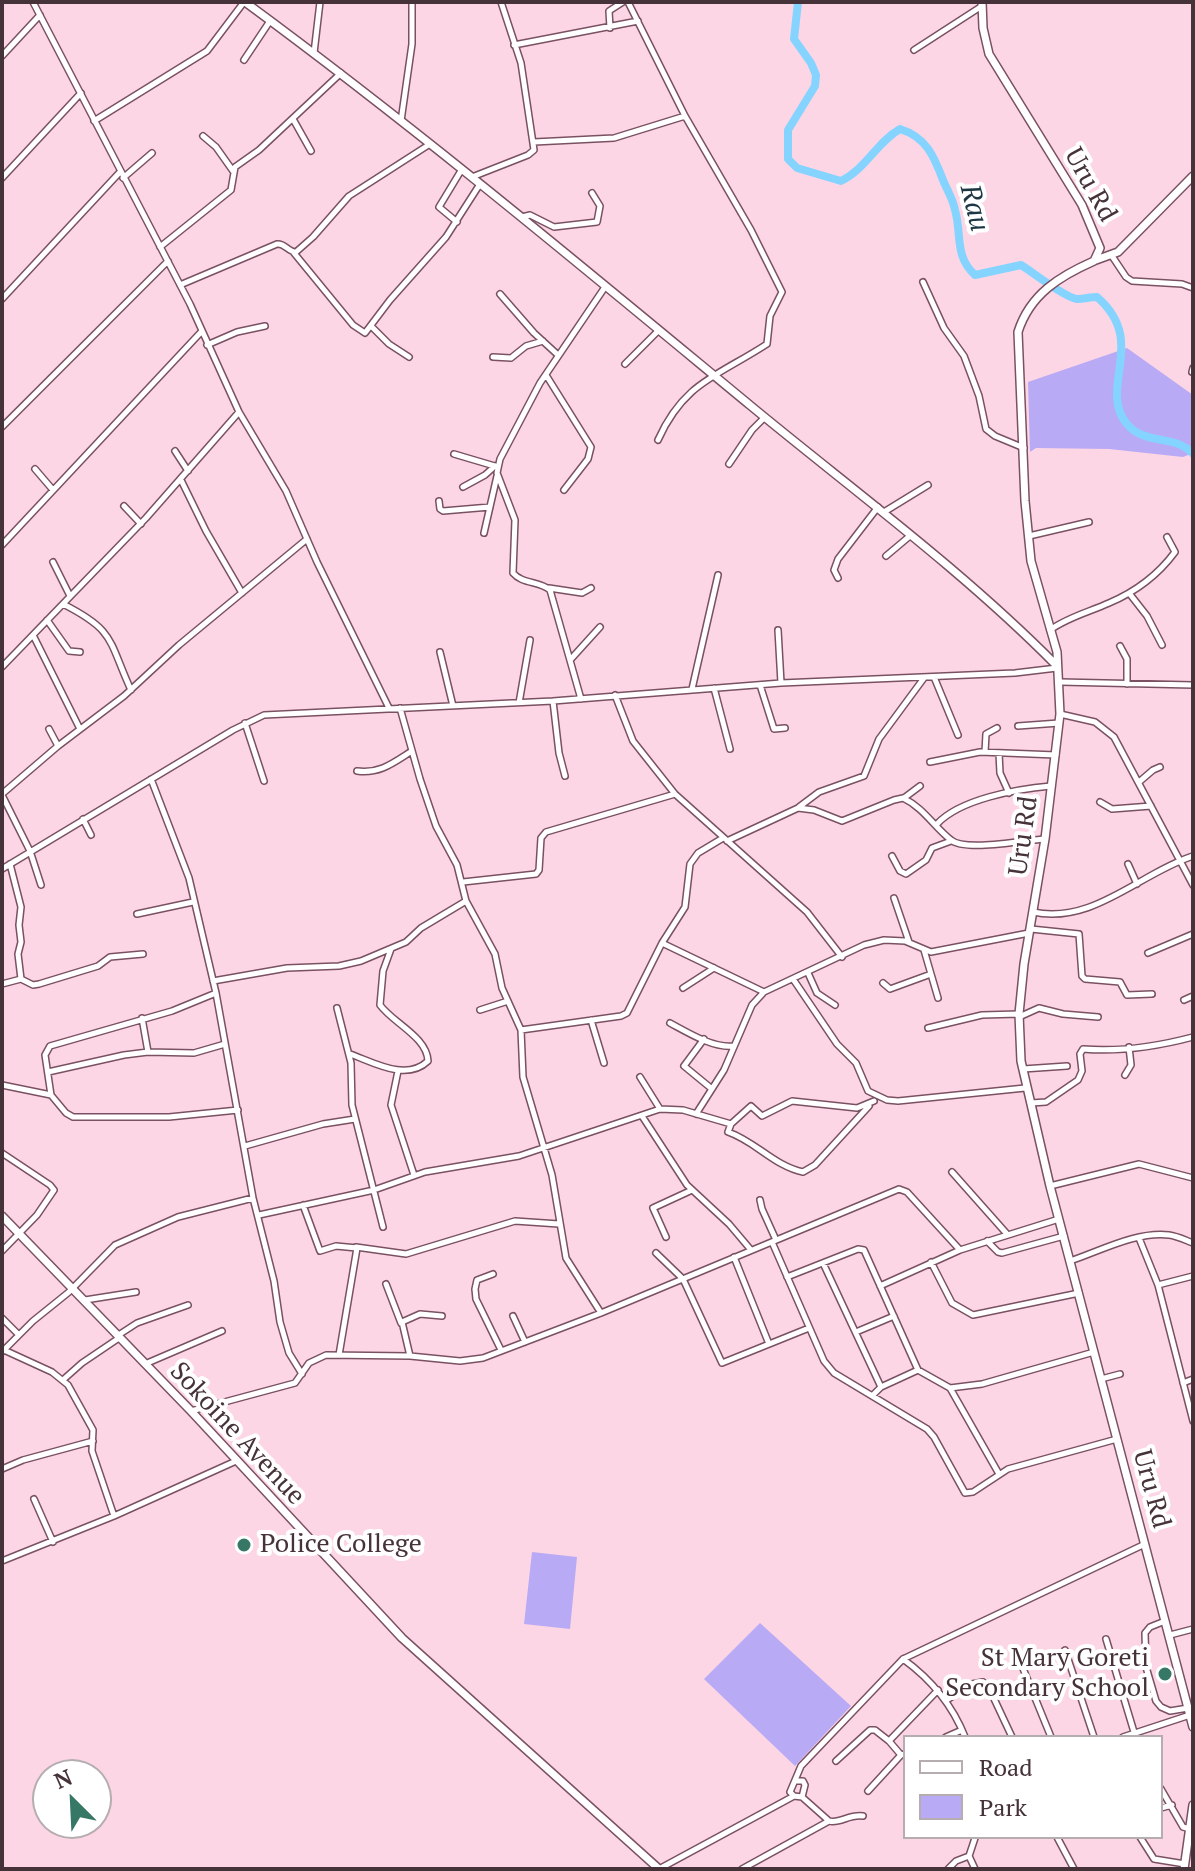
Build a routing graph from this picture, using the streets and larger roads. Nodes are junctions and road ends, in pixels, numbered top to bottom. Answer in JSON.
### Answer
{"nodes":[{"id":1,"x":33,"y":2,"type":"edge"},
{"id":2,"x":245,"y":2,"type":"edge"},
{"id":3,"x":320,"y":2,"type":"edge"},
{"id":4,"x":412,"y":2,"type":"edge"},
{"id":5,"x":501,"y":2,"type":"edge"},
{"id":6,"x":626,"y":2,"type":"edge"},
{"id":7,"x":982,"y":4,"type":"edge"},
{"id":8,"x":255,"y":5,"type":"edge"},
{"id":9,"x":40,"y":15,"type":"junction"},
{"id":10,"x":271,"y":20,"type":"junction"},
{"id":11,"x":638,"y":21,"type":"junction"},
{"id":12,"x":610,"y":28,"type":"junction"},
{"id":13,"x":514,"y":45,"type":"junction"},
{"id":14,"x":914,"y":50,"type":"dead end"},
{"id":15,"x":314,"y":53,"type":"junction"},
{"id":16,"x":2,"y":56,"type":"edge"},
{"id":17,"x":244,"y":60,"type":"dead end"},
{"id":18,"x":341,"y":73,"type":"junction"},
{"id":19,"x":81,"y":93,"type":"junction"},
{"id":20,"x":685,"y":116,"type":"junction"},
{"id":21,"x":293,"y":119,"type":"junction"},
{"id":22,"x":94,"y":121,"type":"junction"},
{"id":23,"x":401,"y":121,"type":"junction"},
{"id":24,"x":203,"y":136,"type":"dead end"},
{"id":25,"x":534,"y":142,"type":"junction"},
{"id":26,"x":430,"y":144,"type":"junction"},
{"id":27,"x":311,"y":151,"type":"dead end"},
{"id":28,"x":152,"y":153,"type":"dead end"},
{"id":29,"x":462,"y":169,"type":"junction"},
{"id":30,"x":233,"y":171,"type":"junction"},
{"id":31,"x":121,"y":175,"type":"junction"},
{"id":32,"x":1193,"y":176,"type":"edge"},
{"id":33,"x":472,"y":177,"type":"junction"},
{"id":34,"x":2,"y":178,"type":"edge"},
{"id":35,"x":480,"y":184,"type":"junction"},
{"id":36,"x":1190,"y":185,"type":"edge"},
{"id":37,"x":592,"y":193,"type":"dead end"},
{"id":38,"x":521,"y":217,"type":"junction"},
{"id":39,"x":457,"y":222,"type":"junction"},
{"id":40,"x":160,"y":247,"type":"junction"},
{"id":41,"x":294,"y":253,"type":"junction"},
{"id":42,"x":1112,"y":256,"type":"junction"},
{"id":43,"x":168,"y":261,"type":"junction"},
{"id":44,"x":1094,"y":261,"type":"junction"},
{"id":45,"x":923,"y":282,"type":"dead end"},
{"id":46,"x":180,"y":285,"type":"junction"},
{"id":47,"x":605,"y":287,"type":"junction"},
{"id":48,"x":1193,"y":288,"type":"edge"},
{"id":49,"x":500,"y":294,"type":"dead end"},
{"id":50,"x":2,"y":299,"type":"edge"},
{"id":51,"x":265,"y":326,"type":"dead end"},
{"id":52,"x":371,"y":326,"type":"junction"},
{"id":53,"x":659,"y":330,"type":"junction"},
{"id":54,"x":202,"y":331,"type":"junction"},
{"id":55,"x":543,"y":341,"type":"junction"},
{"id":56,"x":207,"y":345,"type":"junction"},
{"id":57,"x":558,"y":355,"type":"junction"},
{"id":58,"x":409,"y":357,"type":"dead end"},
{"id":59,"x":493,"y":357,"type":"dead end"},
{"id":60,"x":625,"y":364,"type":"dead end"},
{"id":61,"x":713,"y":374,"type":"junction"},
{"id":62,"x":546,"y":375,"type":"junction"},
{"id":63,"x":239,"y":412,"type":"junction"},
{"id":64,"x":765,"y":417,"type":"junction"},
{"id":65,"x":2,"y":427,"type":"edge"},
{"id":66,"x":658,"y":440,"type":"dead end"},
{"id":67,"x":1025,"y":448,"type":"junction"},
{"id":68,"x":175,"y":451,"type":"dead end"},
{"id":69,"x":454,"y":454,"type":"dead end"},
{"id":70,"x":729,"y":464,"type":"dead end"},
{"id":71,"x":35,"y":469,"type":"dead end"},
{"id":72,"x":497,"y":469,"type":"junction"},
{"id":73,"x":188,"y":471,"type":"junction"},
{"id":74,"x":181,"y":480,"type":"junction"},
{"id":75,"x":928,"y":485,"type":"dead end"},
{"id":76,"x":463,"y":487,"type":"dead end"},
{"id":77,"x":53,"y":490,"type":"junction"},
{"id":78,"x":564,"y":490,"type":"dead end"},
{"id":79,"x":439,"y":501,"type":"dead end"},
{"id":80,"x":124,"y":506,"type":"dead end"},
{"id":81,"x":490,"y":507,"type":"junction"},
{"id":82,"x":881,"y":510,"type":"junction"},
{"id":83,"x":1089,"y":522,"type":"dead end"},
{"id":84,"x":141,"y":524,"type":"junction"},
{"id":85,"x":484,"y":533,"type":"dead end"},
{"id":86,"x":911,"y":535,"type":"junction"},
{"id":87,"x":1029,"y":536,"type":"junction"},
{"id":88,"x":1167,"y":537,"type":"dead end"},
{"id":89,"x":307,"y":539,"type":"junction"},
{"id":90,"x":2,"y":545,"type":"edge"},
{"id":91,"x":886,"y":556,"type":"dead end"},
{"id":92,"x":53,"y":562,"type":"dead end"},
{"id":93,"x":718,"y":575,"type":"dead end"},
{"id":94,"x":838,"y":578,"type":"dead end"},
{"id":95,"x":548,"y":588,"type":"junction"},
{"id":96,"x":591,"y":588,"type":"dead end"},
{"id":97,"x":242,"y":593,"type":"junction"},
{"id":98,"x":1129,"y":593,"type":"junction"},
{"id":99,"x":70,"y":596,"type":"junction"},
{"id":100,"x":63,"y":604,"type":"junction"},
{"id":101,"x":47,"y":620,"type":"junction"},
{"id":102,"x":600,"y":627,"type":"dead end"},
{"id":103,"x":778,"y":630,"type":"dead end"},
{"id":104,"x":1050,"y":630,"type":"junction"},
{"id":105,"x":33,"y":635,"type":"junction"},
{"id":106,"x":530,"y":640,"type":"dead end"},
{"id":107,"x":1162,"y":645,"type":"dead end"},
{"id":108,"x":1120,"y":646,"type":"dead end"},
{"id":109,"x":80,"y":652,"type":"dead end"},
{"id":110,"x":440,"y":652,"type":"dead end"},
{"id":111,"x":571,"y":660,"type":"junction"},
{"id":112,"x":1056,"y":666,"type":"junction"},
{"id":113,"x":2,"y":667,"type":"edge"},
{"id":114,"x":934,"y":676,"type":"junction"},
{"id":115,"x":925,"y":677,"type":"junction"},
{"id":116,"x":1060,"y":682,"type":"junction"},
{"id":117,"x":781,"y":683,"type":"junction"},
{"id":118,"x":1127,"y":684,"type":"junction"},
{"id":119,"x":760,"y":685,"type":"junction"},
{"id":120,"x":1193,"y":685,"type":"edge"},
{"id":121,"x":714,"y":688,"type":"junction"},
{"id":122,"x":692,"y":689,"type":"junction"},
{"id":123,"x":131,"y":690,"type":"junction"},
{"id":124,"x":615,"y":695,"type":"junction"},
{"id":125,"x":581,"y":699,"type":"junction"},
{"id":126,"x":553,"y":701,"type":"junction"},
{"id":127,"x":519,"y":703,"type":"junction"},
{"id":128,"x":453,"y":706,"type":"junction"},
{"id":129,"x":389,"y":708,"type":"junction"},
{"id":130,"x":400,"y":708,"type":"junction"},
{"id":131,"x":1060,"y":718,"type":"junction"},
{"id":132,"x":245,"y":723,"type":"junction"},
{"id":133,"x":1018,"y":726,"type":"dead end"},
{"id":134,"x":785,"y":728,"type":"dead end"},
{"id":135,"x":997,"y":728,"type":"dead end"},
{"id":136,"x":49,"y":729,"type":"dead end"},
{"id":137,"x":80,"y":729,"type":"junction"},
{"id":138,"x":958,"y":735,"type":"dead end"},
{"id":139,"x":58,"y":746,"type":"junction"},
{"id":140,"x":730,"y":749,"type":"dead end"},
{"id":141,"x":412,"y":751,"type":"junction"},
{"id":142,"x":985,"y":752,"type":"junction"},
{"id":143,"x":999,"y":753,"type":"junction"},
{"id":144,"x":1056,"y":755,"type":"junction"},
{"id":145,"x":930,"y":762,"type":"dead end"},
{"id":146,"x":1160,"y":767,"type":"dead end"},
{"id":147,"x":357,"y":771,"type":"dead end"},
{"id":148,"x":565,"y":776,"type":"dead end"},
{"id":149,"x":151,"y":779,"type":"junction"},
{"id":150,"x":264,"y":781,"type":"dead end"},
{"id":151,"x":1139,"y":782,"type":"junction"},
{"id":152,"x":920,"y":786,"type":"dead end"},
{"id":153,"x":1051,"y":786,"type":"junction"},
{"id":154,"x":1009,"y":793,"type":"junction"},
{"id":155,"x":675,"y":794,"type":"junction"},
{"id":156,"x":2,"y":795,"type":"edge"},
{"id":157,"x":903,"y":798,"type":"junction"},
{"id":158,"x":1100,"y":802,"type":"dead end"},
{"id":159,"x":1151,"y":806,"type":"junction"},
{"id":160,"x":798,"y":808,"type":"junction"},
{"id":161,"x":83,"y":819,"type":"junction"},
{"id":162,"x":937,"y":824,"type":"junction"},
{"id":163,"x":91,"y":835,"type":"dead end"},
{"id":164,"x":1045,"y":839,"type":"junction"},
{"id":165,"x":725,"y":840,"type":"junction"},
{"id":166,"x":951,"y":841,"type":"junction"},
{"id":167,"x":30,"y":851,"type":"junction"},
{"id":168,"x":892,"y":856,"type":"dead end"},
{"id":169,"x":1193,"y":856,"type":"edge"},
{"id":170,"x":1180,"y":860,"type":"junction"},
{"id":171,"x":10,"y":864,"type":"junction"},
{"id":172,"x":1128,"y":864,"type":"dead end"},
{"id":173,"x":2,"y":869,"type":"edge"},
{"id":174,"x":463,"y":882,"type":"junction"},
{"id":175,"x":1137,"y":884,"type":"junction"},
{"id":176,"x":41,"y":885,"type":"dead end"},
{"id":177,"x":1193,"y":885,"type":"edge"},
{"id":178,"x":894,"y":898,"type":"dead end"},
{"id":179,"x":466,"y":901,"type":"junction"},
{"id":180,"x":193,"y":902,"type":"junction"},
{"id":181,"x":1033,"y":912,"type":"junction"},
{"id":182,"x":137,"y":914,"type":"dead end"},
{"id":183,"x":1030,"y":931,"type":"junction"},
{"id":184,"x":1193,"y":934,"type":"edge"},
{"id":185,"x":909,"y":942,"type":"junction"},
{"id":186,"x":662,"y":943,"type":"junction"},
{"id":187,"x":391,"y":948,"type":"junction"},
{"id":188,"x":924,"y":949,"type":"junction"},
{"id":189,"x":1148,"y":953,"type":"dead end"},
{"id":190,"x":143,"y":954,"type":"dead end"},
{"id":191,"x":842,"y":957,"type":"junction"},
{"id":192,"x":714,"y":968,"type":"junction"},
{"id":193,"x":808,"y":973,"type":"junction"},
{"id":194,"x":931,"y":974,"type":"junction"},
{"id":195,"x":21,"y":979,"type":"junction"},
{"id":196,"x":793,"y":979,"type":"junction"},
{"id":197,"x":213,"y":981,"type":"junction"},
{"id":198,"x":883,"y":983,"type":"dead end"},
{"id":199,"x":2,"y":984,"type":"edge"},
{"id":200,"x":683,"y":988,"type":"dead end"},
{"id":201,"x":764,"y":992,"type":"junction"},
{"id":202,"x":216,"y":993,"type":"junction"},
{"id":203,"x":1152,"y":994,"type":"dead end"},
{"id":204,"x":1193,"y":996,"type":"edge"},
{"id":205,"x":938,"y":998,"type":"dead end"},
{"id":206,"x":1184,"y":1000,"type":"dead end"},
{"id":207,"x":508,"y":1001,"type":"junction"},
{"id":208,"x":835,"y":1005,"type":"dead end"},
{"id":209,"x":337,"y":1008,"type":"dead end"},
{"id":210,"x":480,"y":1010,"type":"dead end"},
{"id":211,"x":1019,"y":1016,"type":"junction"},
{"id":212,"x":1098,"y":1017,"type":"dead end"},
{"id":213,"x":142,"y":1018,"type":"junction"},
{"id":214,"x":591,"y":1020,"type":"junction"},
{"id":215,"x":670,"y":1023,"type":"dead end"},
{"id":216,"x":928,"y":1028,"type":"dead end"},
{"id":217,"x":521,"y":1030,"type":"junction"},
{"id":218,"x":1193,"y":1037,"type":"edge"},
{"id":219,"x":704,"y":1039,"type":"junction"},
{"id":220,"x":225,"y":1044,"type":"junction"},
{"id":221,"x":733,"y":1046,"type":"junction"},
{"id":222,"x":1129,"y":1047,"type":"junction"},
{"id":223,"x":148,"y":1052,"type":"junction"},
{"id":224,"x":350,"y":1054,"type":"junction"},
{"id":225,"x":604,"y":1063,"type":"dead end"},
{"id":226,"x":1067,"y":1066,"type":"dead end"},
{"id":227,"x":1022,"y":1069,"type":"junction"},
{"id":228,"x":398,"y":1071,"type":"junction"},
{"id":229,"x":48,"y":1072,"type":"junction"},
{"id":230,"x":1125,"y":1075,"type":"dead end"},
{"id":231,"x":640,"y":1077,"type":"dead end"},
{"id":232,"x":2,"y":1085,"type":"edge"},
{"id":233,"x":1025,"y":1088,"type":"junction"},
{"id":234,"x":712,"y":1089,"type":"junction"},
{"id":235,"x":51,"y":1095,"type":"junction"},
{"id":236,"x":876,"y":1099,"type":"junction"},
{"id":237,"x":1029,"y":1104,"type":"junction"},
{"id":238,"x":660,"y":1109,"type":"junction"},
{"id":239,"x":238,"y":1110,"type":"junction"},
{"id":240,"x":696,"y":1114,"type":"junction"},
{"id":241,"x":642,"y":1116,"type":"junction"},
{"id":242,"x":355,"y":1119,"type":"junction"},
{"id":243,"x":731,"y":1124,"type":"junction"},
{"id":244,"x":245,"y":1146,"type":"junction"},
{"id":245,"x":543,"y":1149,"type":"junction"},
{"id":246,"x":2,"y":1153,"type":"edge"},
{"id":247,"x":952,"y":1172,"type":"dead end"},
{"id":248,"x":414,"y":1175,"type":"junction"},
{"id":249,"x":1193,"y":1178,"type":"edge"},
{"id":250,"x":1050,"y":1186,"type":"junction"},
{"id":251,"x":374,"y":1190,"type":"junction"},
{"id":252,"x":692,"y":1190,"type":"junction"},
{"id":253,"x":253,"y":1198,"type":"junction"},
{"id":254,"x":760,"y":1200,"type":"dead end"},
{"id":255,"x":303,"y":1205,"type":"junction"},
{"id":256,"x":259,"y":1215,"type":"junction"},
{"id":257,"x":2,"y":1216,"type":"edge"},
{"id":258,"x":1059,"y":1219,"type":"junction"},
{"id":259,"x":559,"y":1224,"type":"junction"},
{"id":260,"x":383,"y":1227,"type":"dead end"},
{"id":261,"x":1007,"y":1234,"type":"junction"},
{"id":262,"x":19,"y":1235,"type":"junction"},
{"id":263,"x":1064,"y":1236,"type":"junction"},
{"id":264,"x":666,"y":1237,"type":"dead end"},
{"id":265,"x":1139,"y":1238,"type":"junction"},
{"id":266,"x":774,"y":1241,"type":"junction"},
{"id":267,"x":987,"y":1241,"type":"junction"},
{"id":268,"x":1193,"y":1243,"type":"edge"},
{"id":269,"x":356,"y":1247,"type":"junction"},
{"id":270,"x":751,"y":1250,"type":"junction"},
{"id":271,"x":960,"y":1250,"type":"junction"},
{"id":272,"x":2,"y":1251,"type":"edge"},
{"id":273,"x":656,"y":1253,"type":"dead end"},
{"id":274,"x":734,"y":1257,"type":"junction"},
{"id":275,"x":1070,"y":1261,"type":"junction"},
{"id":276,"x":931,"y":1262,"type":"junction"},
{"id":277,"x":823,"y":1263,"type":"junction"},
{"id":278,"x":493,"y":1274,"type":"dead end"},
{"id":279,"x":1193,"y":1276,"type":"edge"},
{"id":280,"x":787,"y":1277,"type":"junction"},
{"id":281,"x":683,"y":1279,"type":"junction"},
{"id":282,"x":386,"y":1284,"type":"dead end"},
{"id":283,"x":1158,"y":1285,"type":"junction"},
{"id":284,"x":880,"y":1286,"type":"junction"},
{"id":285,"x":73,"y":1288,"type":"junction"},
{"id":286,"x":136,"y":1292,"type":"dead end"},
{"id":287,"x":1079,"y":1293,"type":"junction"},
{"id":288,"x":85,"y":1300,"type":"junction"},
{"id":289,"x":188,"y":1305,"type":"dead end"},
{"id":290,"x":601,"y":1313,"type":"junction"},
{"id":291,"x":442,"y":1316,"type":"dead end"},
{"id":292,"x":513,"y":1316,"type":"dead end"},
{"id":293,"x":894,"y":1316,"type":"junction"},
{"id":294,"x":2,"y":1318,"type":"edge"},
{"id":295,"x":401,"y":1324,"type":"junction"},
{"id":296,"x":809,"y":1328,"type":"junction"},
{"id":297,"x":222,"y":1331,"type":"dead end"},
{"id":298,"x":856,"y":1332,"type":"junction"},
{"id":299,"x":19,"y":1335,"type":"junction"},
{"id":300,"x":118,"y":1337,"type":"junction"},
{"id":301,"x":525,"y":1342,"type":"junction"},
{"id":302,"x":769,"y":1344,"type":"junction"},
{"id":303,"x":501,"y":1350,"type":"junction"},
{"id":304,"x":3,"y":1351,"type":"edge"},
{"id":305,"x":1094,"y":1352,"type":"junction"},
{"id":306,"x":339,"y":1355,"type":"junction"},
{"id":307,"x":410,"y":1356,"type":"junction"},
{"id":308,"x":144,"y":1364,"type":"junction"},
{"id":309,"x":918,"y":1370,"type":"junction"},
{"id":310,"x":302,"y":1374,"type":"junction"},
{"id":311,"x":1120,"y":1374,"type":"dead end"},
{"id":312,"x":64,"y":1379,"type":"junction"},
{"id":313,"x":1101,"y":1379,"type":"junction"},
{"id":314,"x":1193,"y":1379,"type":"edge"},
{"id":315,"x":1183,"y":1383,"type":"junction"},
{"id":316,"x":881,"y":1387,"type":"junction"},
{"id":317,"x":950,"y":1388,"type":"junction"},
{"id":318,"x":873,"y":1395,"type":"junction"},
{"id":319,"x":191,"y":1411,"type":"junction"},
{"id":320,"x":1193,"y":1421,"type":"edge"},
{"id":321,"x":1117,"y":1439,"type":"junction"},
{"id":322,"x":93,"y":1441,"type":"junction"},
{"id":323,"x":236,"y":1461,"type":"junction"},
{"id":324,"x":2,"y":1469,"type":"edge"},
{"id":325,"x":999,"y":1474,"type":"junction"},
{"id":326,"x":34,"y":1499,"type":"dead end"},
{"id":327,"x":114,"y":1516,"type":"junction"},
{"id":328,"x":53,"y":1542,"type":"junction"},
{"id":329,"x":1145,"y":1544,"type":"junction"},
{"id":330,"x":2,"y":1561,"type":"edge"},
{"id":331,"x":1166,"y":1621,"type":"junction"},
{"id":332,"x":1193,"y":1629,"type":"edge"},
{"id":333,"x":1170,"y":1635,"type":"junction"},
{"id":334,"x":1106,"y":1639,"type":"dead end"},
{"id":335,"x":1065,"y":1650,"type":"dead end"},
{"id":336,"x":903,"y":1659,"type":"junction"},
{"id":337,"x":1022,"y":1666,"type":"dead end"},
{"id":338,"x":938,"y":1690,"type":"junction"},
{"id":339,"x":1190,"y":1698,"type":"edge"},
{"id":340,"x":947,"y":1700,"type":"junction"},
{"id":341,"x":1190,"y":1712,"type":"junction"},
{"id":342,"x":1193,"y":1727,"type":"edge"},
{"id":343,"x":962,"y":1730,"type":"junction"},
{"id":344,"x":951,"y":1735,"type":"edge"},
{"id":345,"x":964,"y":1735,"type":"edge"},
{"id":346,"x":1011,"y":1735,"type":"edge"},
{"id":347,"x":1050,"y":1735,"type":"edge"},
{"id":348,"x":1093,"y":1735,"type":"edge"},
{"id":349,"x":1136,"y":1735,"type":"edge"},
{"id":350,"x":889,"y":1741,"type":"junction"},
{"id":351,"x":903,"y":1754,"type":"edge"},
{"id":352,"x":836,"y":1761,"type":"dead end"},
{"id":353,"x":796,"y":1781,"type":"junction"},
{"id":354,"x":868,"y":1791,"type":"dead end"},
{"id":355,"x":1163,"y":1792,"type":"edge"},
{"id":356,"x":795,"y":1795,"type":"junction"},
{"id":357,"x":1172,"y":1805,"type":"junction"},
{"id":358,"x":1193,"y":1805,"type":"edge"},
{"id":359,"x":1163,"y":1807,"type":"edge"},
{"id":360,"x":863,"y":1816,"type":"dead end"},
{"id":361,"x":829,"y":1821,"type":"junction"},
{"id":362,"x":1190,"y":1829,"type":"junction"},
{"id":363,"x":975,"y":1839,"type":"edge"},
{"id":364,"x":1058,"y":1839,"type":"edge"},
{"id":365,"x":1141,"y":1839,"type":"edge"},
{"id":366,"x":969,"y":1856,"type":"junction"},
{"id":367,"x":1154,"y":1859,"type":"junction"},
{"id":368,"x":672,"y":1862,"type":"junction"},
{"id":369,"x":1185,"y":1867,"type":"edge"},
{"id":370,"x":659,"y":1869,"type":"edge"},
{"id":371,"x":679,"y":1869,"type":"edge"},
{"id":372,"x":742,"y":1869,"type":"edge"},
{"id":373,"x":948,"y":1869,"type":"edge"},
{"id":374,"x":975,"y":1869,"type":"edge"},
{"id":375,"x":1074,"y":1869,"type":"edge"},
{"id":376,"x":1156,"y":1869,"type":"edge"}],
"edges":[{"from":1,"to":9,"type":"street"},
{"from":2,"to":8,"type":"street"},
{"from":2,"to":22,"type":"street"},
{"from":3,"to":15,"type":"street"},
{"from":4,"to":23,"type":"street"},
{"from":5,"to":13,"type":"street"},
{"from":6,"to":11,"type":"street"},
{"from":6,"to":12,"type":"street"},
{"from":7,"to":14,"type":"street"},
{"from":7,"to":44,"type":"street","name":"Uru Rd"},
{"from":8,"to":10,"type":"street"},
{"from":9,"to":16,"type":"street"},
{"from":9,"to":19,"type":"street"},
{"from":10,"to":15,"type":"street"},
{"from":10,"to":17,"type":"street"},
{"from":11,"to":12,"type":"street"},
{"from":11,"to":20,"type":"street"},
{"from":12,"to":13,"type":"street"},
{"from":13,"to":25,"type":"street"},
{"from":15,"to":18,"type":"street"},
{"from":18,"to":21,"type":"street"},
{"from":18,"to":23,"type":"street"},
{"from":19,"to":22,"type":"street"},
{"from":19,"to":34,"type":"street"},
{"from":20,"to":25,"type":"street"},
{"from":20,"to":61,"type":"street"},
{"from":21,"to":27,"type":"street"},
{"from":21,"to":30,"type":"street"},
{"from":22,"to":31,"type":"street"},
{"from":23,"to":26,"type":"street"},
{"from":24,"to":30,"type":"street"},
{"from":25,"to":33,"type":"street"},
{"from":26,"to":29,"type":"street"},
{"from":26,"to":41,"type":"street"},
{"from":28,"to":31,"type":"street"},
{"from":29,"to":33,"type":"street"},
{"from":29,"to":39,"type":"street"},
{"from":30,"to":40,"type":"street"},
{"from":31,"to":40,"type":"street"},
{"from":31,"to":50,"type":"street"},
{"from":32,"to":36,"type":"street"},
{"from":33,"to":35,"type":"street"},
{"from":35,"to":38,"type":"street"},
{"from":35,"to":39,"type":"street"},
{"from":36,"to":42,"type":"street"},
{"from":37,"to":38,"type":"street"},
{"from":38,"to":47,"type":"street"},
{"from":39,"to":52,"type":"street"},
{"from":40,"to":43,"type":"street"},
{"from":41,"to":46,"type":"street"},
{"from":41,"to":52,"type":"street"},
{"from":42,"to":44,"type":"street"},
{"from":42,"to":48,"type":"street"},
{"from":43,"to":46,"type":"street"},
{"from":43,"to":65,"type":"street"},
{"from":44,"to":67,"type":"street","name":"Uru Rd"},
{"from":45,"to":67,"type":"street"},
{"from":46,"to":54,"type":"street"},
{"from":47,"to":53,"type":"street"},
{"from":47,"to":57,"type":"street"},
{"from":49,"to":55,"type":"street"},
{"from":51,"to":56,"type":"street"},
{"from":52,"to":58,"type":"street"},
{"from":53,"to":60,"type":"street"},
{"from":53,"to":61,"type":"street"},
{"from":54,"to":56,"type":"street"},
{"from":54,"to":77,"type":"street"},
{"from":55,"to":57,"type":"street"},
{"from":55,"to":59,"type":"street"},
{"from":56,"to":63,"type":"street"},
{"from":57,"to":62,"type":"street"},
{"from":61,"to":64,"type":"street"},
{"from":61,"to":66,"type":"street"},
{"from":62,"to":72,"type":"street"},
{"from":62,"to":78,"type":"street"},
{"from":63,"to":73,"type":"street"},
{"from":63,"to":89,"type":"street"},
{"from":64,"to":70,"type":"street"},
{"from":64,"to":82,"type":"street"},
{"from":67,"to":87,"type":"street","name":"Uru Rd"},
{"from":68,"to":73,"type":"street"},
{"from":69,"to":72,"type":"street"},
{"from":71,"to":77,"type":"street"},
{"from":72,"to":76,"type":"street"},
{"from":72,"to":81,"type":"street"},
{"from":72,"to":95,"type":"street"},
{"from":73,"to":74,"type":"street"},
{"from":74,"to":84,"type":"street"},
{"from":74,"to":97,"type":"street"},
{"from":75,"to":82,"type":"street"},
{"from":77,"to":90,"type":"street"},
{"from":79,"to":81,"type":"street"},
{"from":80,"to":84,"type":"street"},
{"from":81,"to":85,"type":"street"},
{"from":82,"to":86,"type":"street"},
{"from":82,"to":94,"type":"street"},
{"from":83,"to":87,"type":"street"},
{"from":84,"to":99,"type":"street"},
{"from":86,"to":91,"type":"street"},
{"from":86,"to":112,"type":"street"},
{"from":87,"to":104,"type":"street","name":"Uru Rd"},
{"from":88,"to":98,"type":"street"},
{"from":89,"to":97,"type":"street"},
{"from":89,"to":129,"type":"street"},
{"from":92,"to":99,"type":"street"},
{"from":93,"to":122,"type":"street"},
{"from":95,"to":96,"type":"street"},
{"from":95,"to":111,"type":"street"},
{"from":97,"to":123,"type":"street"},
{"from":98,"to":104,"type":"street"},
{"from":98,"to":107,"type":"street"},
{"from":99,"to":100,"type":"street"},
{"from":100,"to":101,"type":"street"},
{"from":100,"to":123,"type":"street"},
{"from":101,"to":105,"type":"street"},
{"from":101,"to":109,"type":"street"},
{"from":102,"to":111,"type":"street"},
{"from":103,"to":117,"type":"street"},
{"from":104,"to":112,"type":"street","name":"Uru Rd"},
{"from":105,"to":113,"type":"street"},
{"from":105,"to":137,"type":"street"},
{"from":106,"to":127,"type":"street"},
{"from":108,"to":118,"type":"street"},
{"from":110,"to":128,"type":"street"},
{"from":111,"to":125,"type":"street"},
{"from":112,"to":114,"type":"street"},
{"from":112,"to":116,"type":"street","name":"Uru Rd"},
{"from":114,"to":115,"type":"street"},
{"from":114,"to":138,"type":"street"},
{"from":115,"to":117,"type":"street"},
{"from":115,"to":160,"type":"street"},
{"from":116,"to":118,"type":"street"},
{"from":116,"to":131,"type":"street","name":"Uru Rd"},
{"from":117,"to":119,"type":"street"},
{"from":118,"to":120,"type":"street"},
{"from":119,"to":121,"type":"street"},
{"from":119,"to":134,"type":"street"},
{"from":121,"to":122,"type":"street"},
{"from":121,"to":140,"type":"street"},
{"from":122,"to":124,"type":"street"},
{"from":123,"to":137,"type":"street"},
{"from":124,"to":125,"type":"street"},
{"from":124,"to":155,"type":"street"},
{"from":125,"to":126,"type":"street"},
{"from":126,"to":127,"type":"street"},
{"from":126,"to":148,"type":"street"},
{"from":127,"to":128,"type":"street"},
{"from":128,"to":130,"type":"street"},
{"from":129,"to":130,"type":"street"},
{"from":129,"to":132,"type":"street"},
{"from":130,"to":141,"type":"street"},
{"from":131,"to":133,"type":"street"},
{"from":131,"to":144,"type":"street","name":"Uru Rd"},
{"from":131,"to":151,"type":"street"},
{"from":132,"to":149,"type":"street"},
{"from":132,"to":150,"type":"street"},
{"from":135,"to":142,"type":"street"},
{"from":136,"to":139,"type":"street"},
{"from":137,"to":139,"type":"street"},
{"from":139,"to":156,"type":"street"},
{"from":141,"to":147,"type":"street"},
{"from":141,"to":174,"type":"street"},
{"from":142,"to":143,"type":"street"},
{"from":142,"to":145,"type":"street"},
{"from":143,"to":144,"type":"street"},
{"from":143,"to":154,"type":"street"},
{"from":144,"to":153,"type":"street","name":"Uru Rd"},
{"from":146,"to":151,"type":"street"},
{"from":149,"to":161,"type":"street"},
{"from":149,"to":180,"type":"street"},
{"from":151,"to":159,"type":"street"},
{"from":152,"to":157,"type":"street"},
{"from":153,"to":154,"type":"street"},
{"from":153,"to":164,"type":"street","name":"Uru Rd"},
{"from":154,"to":162,"type":"street"},
{"from":155,"to":165,"type":"street"},
{"from":155,"to":174,"type":"street"},
{"from":156,"to":167,"type":"street"},
{"from":157,"to":160,"type":"street"},
{"from":157,"to":162,"type":"street"},
{"from":158,"to":159,"type":"street"},
{"from":159,"to":170,"type":"street"},
{"from":160,"to":165,"type":"street"},
{"from":161,"to":163,"type":"street"},
{"from":161,"to":167,"type":"street"},
{"from":162,"to":166,"type":"street"},
{"from":164,"to":166,"type":"street"},
{"from":164,"to":181,"type":"street","name":"Uru Rd"},
{"from":165,"to":186,"type":"street"},
{"from":165,"to":191,"type":"street"},
{"from":166,"to":168,"type":"street"},
{"from":167,"to":171,"type":"street"},
{"from":167,"to":176,"type":"street"},
{"from":169,"to":170,"type":"street"},
{"from":170,"to":175,"type":"street"},
{"from":170,"to":177,"type":"street"},
{"from":171,"to":173,"type":"street"},
{"from":171,"to":195,"type":"street"},
{"from":172,"to":175,"type":"street"},
{"from":174,"to":179,"type":"street"},
{"from":175,"to":181,"type":"street"},
{"from":178,"to":185,"type":"street"},
{"from":179,"to":187,"type":"street"},
{"from":179,"to":207,"type":"street"},
{"from":180,"to":182,"type":"street"},
{"from":180,"to":197,"type":"street"},
{"from":181,"to":183,"type":"street","name":"Uru Rd"},
{"from":183,"to":188,"type":"street"},
{"from":183,"to":203,"type":"street"},
{"from":183,"to":211,"type":"street","name":"Uru Rd"},
{"from":184,"to":189,"type":"street"},
{"from":185,"to":188,"type":"street"},
{"from":185,"to":191,"type":"street"},
{"from":186,"to":192,"type":"street"},
{"from":186,"to":214,"type":"street"},
{"from":187,"to":197,"type":"street"},
{"from":187,"to":228,"type":"street"},
{"from":188,"to":194,"type":"street"},
{"from":190,"to":195,"type":"street"},
{"from":191,"to":193,"type":"street"},
{"from":192,"to":200,"type":"street"},
{"from":192,"to":201,"type":"street"},
{"from":193,"to":196,"type":"street"},
{"from":193,"to":208,"type":"street"},
{"from":194,"to":198,"type":"street"},
{"from":194,"to":205,"type":"street"},
{"from":195,"to":199,"type":"street"},
{"from":196,"to":201,"type":"street"},
{"from":196,"to":236,"type":"street"},
{"from":197,"to":202,"type":"street"},
{"from":201,"to":221,"type":"street"},
{"from":202,"to":213,"type":"street"},
{"from":202,"to":220,"type":"street"},
{"from":204,"to":206,"type":"street"},
{"from":207,"to":210,"type":"street"},
{"from":207,"to":217,"type":"street"},
{"from":209,"to":224,"type":"street"},
{"from":211,"to":212,"type":"street"},
{"from":211,"to":216,"type":"street"},
{"from":211,"to":227,"type":"street","name":"Uru Rd"},
{"from":213,"to":223,"type":"street"},
{"from":213,"to":229,"type":"street"},
{"from":214,"to":217,"type":"street"},
{"from":214,"to":225,"type":"street"},
{"from":215,"to":219,"type":"street"},
{"from":217,"to":245,"type":"street"},
{"from":218,"to":222,"type":"street"},
{"from":219,"to":221,"type":"street"},
{"from":219,"to":234,"type":"street"},
{"from":220,"to":223,"type":"street"},
{"from":220,"to":239,"type":"street"},
{"from":221,"to":234,"type":"street"},
{"from":222,"to":230,"type":"street"},
{"from":222,"to":237,"type":"street"},
{"from":223,"to":229,"type":"street"},
{"from":224,"to":228,"type":"street"},
{"from":224,"to":242,"type":"street"},
{"from":226,"to":227,"type":"street"},
{"from":227,"to":233,"type":"street","name":"Uru Rd"},
{"from":228,"to":248,"type":"street"},
{"from":229,"to":235,"type":"street"},
{"from":231,"to":238,"type":"street"},
{"from":232,"to":235,"type":"street"},
{"from":233,"to":236,"type":"street"},
{"from":233,"to":237,"type":"street","name":"Uru Rd"},
{"from":234,"to":240,"type":"street"},
{"from":235,"to":239,"type":"street"},
{"from":236,"to":243,"type":"street"},
{"from":236,"to":243,"type":"street"},
{"from":237,"to":250,"type":"street","name":"Uru Rd"},
{"from":238,"to":240,"type":"street"},
{"from":238,"to":241,"type":"street"},
{"from":239,"to":244,"type":"street"},
{"from":240,"to":243,"type":"street"},
{"from":241,"to":245,"type":"street"},
{"from":241,"to":252,"type":"street"},
{"from":242,"to":244,"type":"street"},
{"from":242,"to":251,"type":"street"},
{"from":244,"to":253,"type":"street"},
{"from":245,"to":248,"type":"street"},
{"from":245,"to":259,"type":"street"},
{"from":246,"to":262,"type":"street"},
{"from":247,"to":261,"type":"street"},
{"from":248,"to":251,"type":"street"},
{"from":249,"to":250,"type":"street"},
{"from":250,"to":258,"type":"street","name":"Uru Rd"},
{"from":251,"to":255,"type":"street"},
{"from":251,"to":260,"type":"street"},
{"from":252,"to":264,"type":"street"},
{"from":252,"to":270,"type":"street"},
{"from":253,"to":256,"type":"street"},
{"from":253,"to":285,"type":"street"},
{"from":254,"to":266,"type":"street"},
{"from":255,"to":256,"type":"street"},
{"from":255,"to":269,"type":"street"},
{"from":256,"to":310,"type":"street"},
{"from":257,"to":262,"type":"street","name":"Sokoine Avenue"},
{"from":258,"to":261,"type":"street"},
{"from":258,"to":263,"type":"street","name":"Uru Rd"},
{"from":259,"to":269,"type":"street"},
{"from":259,"to":290,"type":"street"},
{"from":261,"to":267,"type":"street"},
{"from":262,"to":272,"type":"street"},
{"from":262,"to":285,"type":"street","name":"Sokoine Avenue"},
{"from":263,"to":267,"type":"street"},
{"from":263,"to":275,"type":"street","name":"Uru Rd"},
{"from":265,"to":268,"type":"street"},
{"from":265,"to":275,"type":"street"},
{"from":265,"to":283,"type":"street"},
{"from":266,"to":270,"type":"street"},
{"from":266,"to":271,"type":"street"},
{"from":266,"to":280,"type":"street"},
{"from":267,"to":271,"type":"street"},
{"from":269,"to":306,"type":"street"},
{"from":270,"to":274,"type":"street"},
{"from":271,"to":276,"type":"street"},
{"from":273,"to":281,"type":"street"},
{"from":274,"to":281,"type":"street"},
{"from":274,"to":302,"type":"street"},
{"from":275,"to":287,"type":"street","name":"Uru Rd"},
{"from":276,"to":284,"type":"street"},
{"from":276,"to":287,"type":"street"},
{"from":277,"to":280,"type":"street"},
{"from":277,"to":284,"type":"street"},
{"from":277,"to":298,"type":"street"},
{"from":278,"to":303,"type":"street"},
{"from":279,"to":283,"type":"street"},
{"from":280,"to":296,"type":"street"},
{"from":281,"to":290,"type":"street"},
{"from":281,"to":302,"type":"street"},
{"from":282,"to":295,"type":"street"},
{"from":283,"to":315,"type":"street"},
{"from":284,"to":293,"type":"street"},
{"from":285,"to":288,"type":"street","name":"Sokoine Avenue"},
{"from":285,"to":299,"type":"street"},
{"from":286,"to":288,"type":"street"},
{"from":287,"to":305,"type":"street","name":"Uru Rd"},
{"from":288,"to":300,"type":"street","name":"Sokoine Avenue"},
{"from":289,"to":300,"type":"street"},
{"from":290,"to":301,"type":"street"},
{"from":291,"to":295,"type":"street"},
{"from":292,"to":301,"type":"street"},
{"from":293,"to":298,"type":"street"},
{"from":293,"to":309,"type":"street"},
{"from":294,"to":299,"type":"street"},
{"from":295,"to":307,"type":"street"},
{"from":296,"to":302,"type":"street"},
{"from":296,"to":318,"type":"street"},
{"from":297,"to":308,"type":"street"},
{"from":298,"to":316,"type":"street"},
{"from":299,"to":304,"type":"street"},
{"from":300,"to":308,"type":"street","name":"Sokoine Avenue"},
{"from":300,"to":312,"type":"street"},
{"from":301,"to":303,"type":"street"},
{"from":303,"to":307,"type":"street"},
{"from":304,"to":312,"type":"street"},
{"from":305,"to":313,"type":"street","name":"Uru Rd"},
{"from":305,"to":317,"type":"street"},
{"from":306,"to":307,"type":"street"},
{"from":306,"to":310,"type":"street"},
{"from":308,"to":319,"type":"street","name":"Sokoine Avenue"},
{"from":309,"to":316,"type":"street"},
{"from":309,"to":317,"type":"street"},
{"from":310,"to":319,"type":"street"},
{"from":311,"to":313,"type":"street"},
{"from":312,"to":322,"type":"street"},
{"from":313,"to":321,"type":"street","name":"Uru Rd"},
{"from":314,"to":315,"type":"street"},
{"from":315,"to":320,"type":"street"},
{"from":316,"to":318,"type":"street"},
{"from":317,"to":325,"type":"street"},
{"from":318,"to":325,"type":"street"},
{"from":319,"to":323,"type":"street","name":"Sokoine Avenue"},
{"from":321,"to":325,"type":"street"},
{"from":321,"to":329,"type":"street","name":"Uru Rd"},
{"from":322,"to":324,"type":"street"},
{"from":322,"to":327,"type":"street"},
{"from":323,"to":327,"type":"street"},
{"from":323,"to":370,"type":"street","name":"Sokoine Avenue"},
{"from":326,"to":328,"type":"street"},
{"from":327,"to":328,"type":"street"},
{"from":328,"to":330,"type":"street"},
{"from":329,"to":331,"type":"street","name":"Uru Rd"},
{"from":329,"to":336,"type":"street"},
{"from":331,"to":333,"type":"street","name":"Uru Rd"},
{"from":331,"to":341,"type":"street"},
{"from":332,"to":333,"type":"street"},
{"from":333,"to":339,"type":"street","name":"Uru Rd"},
{"from":334,"to":349,"type":"street"},
{"from":335,"to":348,"type":"street"},
{"from":336,"to":338,"type":"street"},
{"from":336,"to":353,"type":"street"},
{"from":337,"to":347,"type":"street"},
{"from":338,"to":340,"type":"street"},
{"from":338,"to":350,"type":"street"},
{"from":339,"to":341,"type":"street","name":"Uru Rd"},
{"from":340,"to":343,"type":"street"},
{"from":340,"to":346,"type":"street"},
{"from":341,"to":342,"type":"street","name":"Uru Rd"},
{"from":341,"to":349,"type":"street"},
{"from":343,"to":344,"type":"street"},
{"from":343,"to":345,"type":"street"},
{"from":350,"to":351,"type":"street"},
{"from":350,"to":352,"type":"street"},
{"from":351,"to":354,"type":"street"},
{"from":353,"to":356,"type":"street"},
{"from":353,"to":356,"type":"street"},
{"from":355,"to":357,"type":"street"},
{"from":356,"to":361,"type":"street"},
{"from":356,"to":368,"type":"street"},
{"from":357,"to":359,"type":"street"},
{"from":357,"to":362,"type":"street"},
{"from":358,"to":362,"type":"street"},
{"from":360,"to":361,"type":"street"},
{"from":361,"to":372,"type":"street"},
{"from":362,"to":369,"type":"street"},
{"from":363,"to":366,"type":"street"},
{"from":364,"to":375,"type":"street"},
{"from":365,"to":367,"type":"street"},
{"from":366,"to":373,"type":"street"},
{"from":366,"to":374,"type":"street"},
{"from":367,"to":369,"type":"street"},
{"from":367,"to":376,"type":"street"},
{"from":368,"to":370,"type":"street"},
{"from":368,"to":371,"type":"street"}]}
